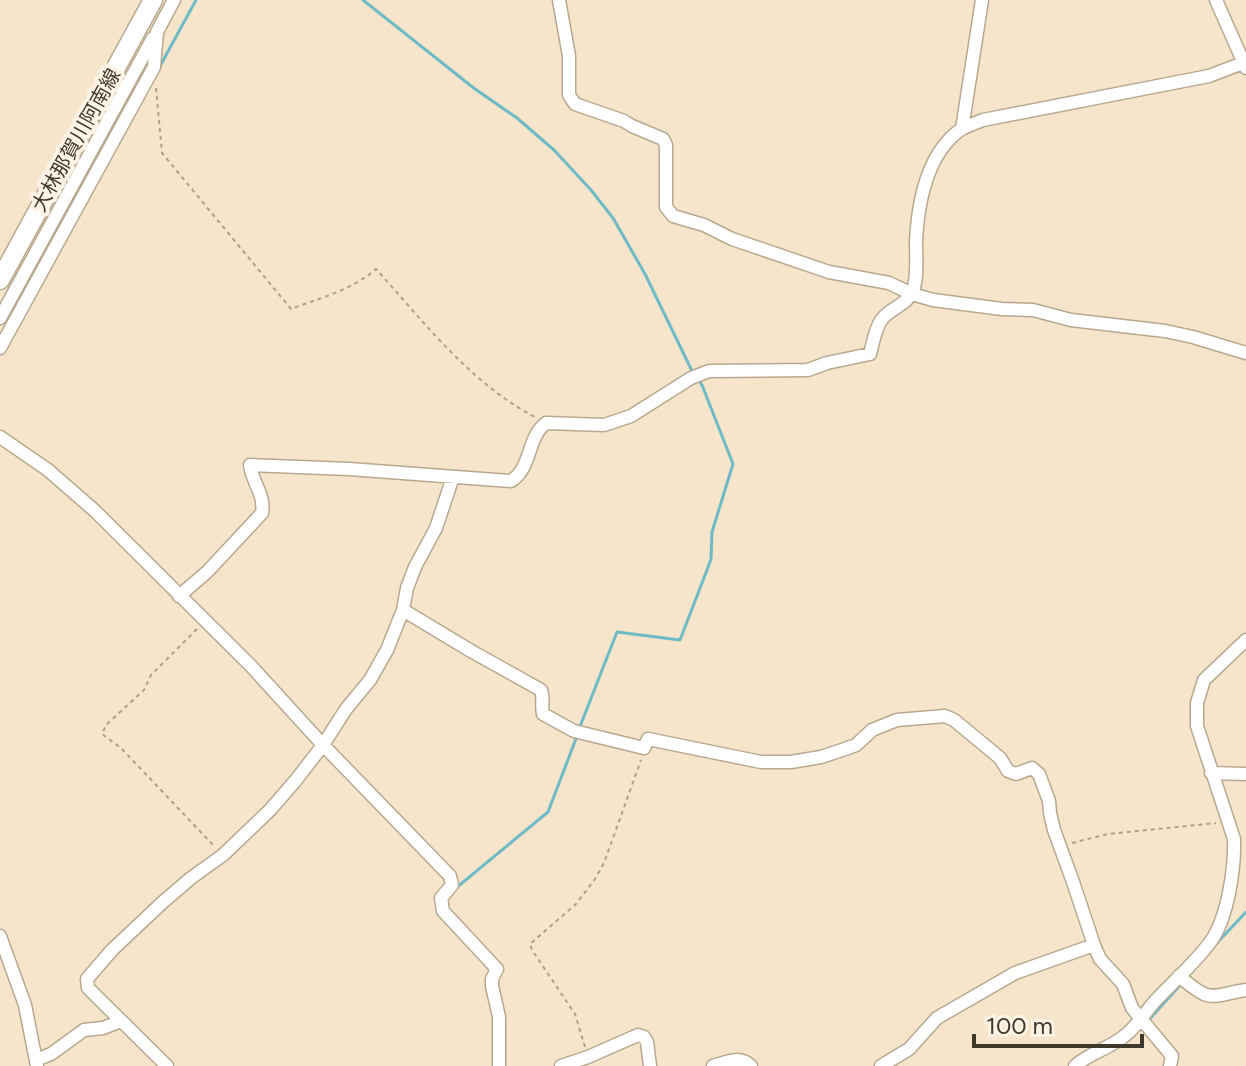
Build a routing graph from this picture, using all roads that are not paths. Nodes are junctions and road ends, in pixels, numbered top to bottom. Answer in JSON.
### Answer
{"nodes":[{"id":1,"x":153,"y":0,"type":"edge"},
{"id":2,"x":174,"y":0,"type":"edge"},
{"id":3,"x":559,"y":0,"type":"edge"},
{"id":4,"x":982,"y":0,"type":"edge"},
{"id":5,"x":1216,"y":0,"type":"edge"},
{"id":6,"x":157,"y":32,"type":"junction"},
{"id":7,"x":1245,"y":66,"type":"edge"},
{"id":8,"x":962,"y":129,"type":"junction"},
{"id":9,"x":0,"y":280,"type":"edge"},
{"id":10,"x":912,"y":294,"type":"junction"},
{"id":11,"x":0,"y":318,"type":"edge"},
{"id":12,"x":0,"y":348,"type":"edge"},
{"id":13,"x":1246,"y":353,"type":"edge"},
{"id":14,"x":0,"y":437,"type":"edge"},
{"id":15,"x":453,"y":477,"type":"junction"},
{"id":16,"x":179,"y":596,"type":"junction"},
{"id":17,"x":403,"y":610,"type":"junction"},
{"id":18,"x":1246,"y":640,"type":"edge"},
{"id":19,"x":323,"y":745,"type":"junction"},
{"id":20,"x":1211,"y":773,"type":"junction"},
{"id":21,"x":1246,"y":774,"type":"edge"},
{"id":22,"x":0,"y":936,"type":"edge"},
{"id":23,"x":1094,"y":945,"type":"junction"},
{"id":24,"x":1183,"y":979,"type":"junction"},
{"id":25,"x":1246,"y":990,"type":"edge"},
{"id":26,"x":121,"y":1021,"type":"junction"},
{"id":27,"x":1144,"y":1021,"type":"junction"},
{"id":28,"x":36,"y":1063,"type":"edge"},
{"id":29,"x":167,"y":1066,"type":"edge"},
{"id":30,"x":499,"y":1066,"type":"edge"},
{"id":31,"x":561,"y":1066,"type":"edge"},
{"id":32,"x":650,"y":1066,"type":"edge"},
{"id":33,"x":713,"y":1066,"type":"edge"},
{"id":34,"x":751,"y":1066,"type":"edge"},
{"id":35,"x":881,"y":1066,"type":"edge"},
{"id":36,"x":1075,"y":1066,"type":"edge"},
{"id":37,"x":1170,"y":1066,"type":"edge"}],
"edges":[{"from":1,"to":9,"type":"main road","name":"大林那賀川阿南線"},
{"from":2,"to":6,"type":"street"},
{"from":3,"to":10,"type":"street"},
{"from":4,"to":8,"type":"street"},
{"from":5,"to":7,"type":"street"},
{"from":6,"to":11,"type":"street"},
{"from":6,"to":12,"type":"street"},
{"from":7,"to":8,"type":"street"},
{"from":8,"to":10,"type":"street"},
{"from":10,"to":13,"type":"street"},
{"from":10,"to":15,"type":"street"},
{"from":14,"to":16,"type":"street"},
{"from":15,"to":16,"type":"street"},
{"from":15,"to":17,"type":"street"},
{"from":16,"to":19,"type":"street"},
{"from":17,"to":19,"type":"street"},
{"from":17,"to":23,"type":"street"},
{"from":18,"to":20,"type":"street"},
{"from":19,"to":26,"type":"street"},
{"from":19,"to":30,"type":"street"},
{"from":20,"to":21,"type":"street"},
{"from":20,"to":24,"type":"street"},
{"from":22,"to":28,"type":"street"},
{"from":23,"to":27,"type":"street"},
{"from":23,"to":35,"type":"street"},
{"from":24,"to":25,"type":"street"},
{"from":24,"to":27,"type":"street"},
{"from":26,"to":28,"type":"street"},
{"from":26,"to":29,"type":"street"},
{"from":27,"to":36,"type":"street"},
{"from":27,"to":37,"type":"street"},
{"from":31,"to":32,"type":"street"},
{"from":33,"to":34,"type":"street"}]}
